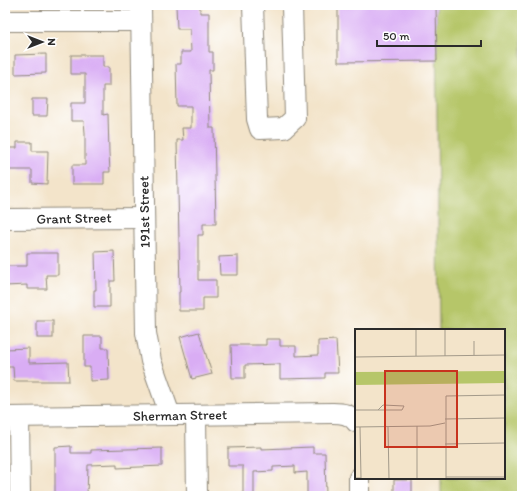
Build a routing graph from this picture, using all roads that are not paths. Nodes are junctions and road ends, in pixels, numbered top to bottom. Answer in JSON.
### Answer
{"nodes":[{"id":1,"x":253,"y":5,"type":"edge"},
{"id":2,"x":292,"y":5,"type":"edge"},
{"id":3,"x":141,"y":13,"type":"edge"},
{"id":4,"x":5,"y":21,"type":"edge"},
{"id":5,"x":144,"y":218,"type":"junction"},
{"id":6,"x":5,"y":219,"type":"edge"},
{"id":7,"x":170,"y":415,"type":"junction"},
{"id":8,"x":196,"y":415,"type":"junction"},
{"id":9,"x":12,"y":417,"type":"edge"},
{"id":10,"x":355,"y":421,"type":"edge"},
{"id":11,"x":359,"y":479,"type":"edge"},
{"id":12,"x":20,"y":496,"type":"edge"},
{"id":13,"x":197,"y":496,"type":"edge"},
{"id":14,"x":359,"y":496,"type":"edge"}],
"edges":[{"from":1,"to":2,"type":"street"},
{"from":3,"to":4,"type":"street"},
{"from":3,"to":5,"type":"street","name":"191st Street"},
{"from":5,"to":6,"type":"street","name":"Grant Street"},
{"from":5,"to":7,"type":"street","name":"191st Street"},
{"from":7,"to":8,"type":"street","name":"Sherman Street"},
{"from":7,"to":9,"type":"street","name":"Sherman Street"},
{"from":8,"to":10,"type":"street","name":"Sherman Street"},
{"from":8,"to":13,"type":"street"},
{"from":9,"to":12,"type":"street"},
{"from":11,"to":14,"type":"street"}]}
